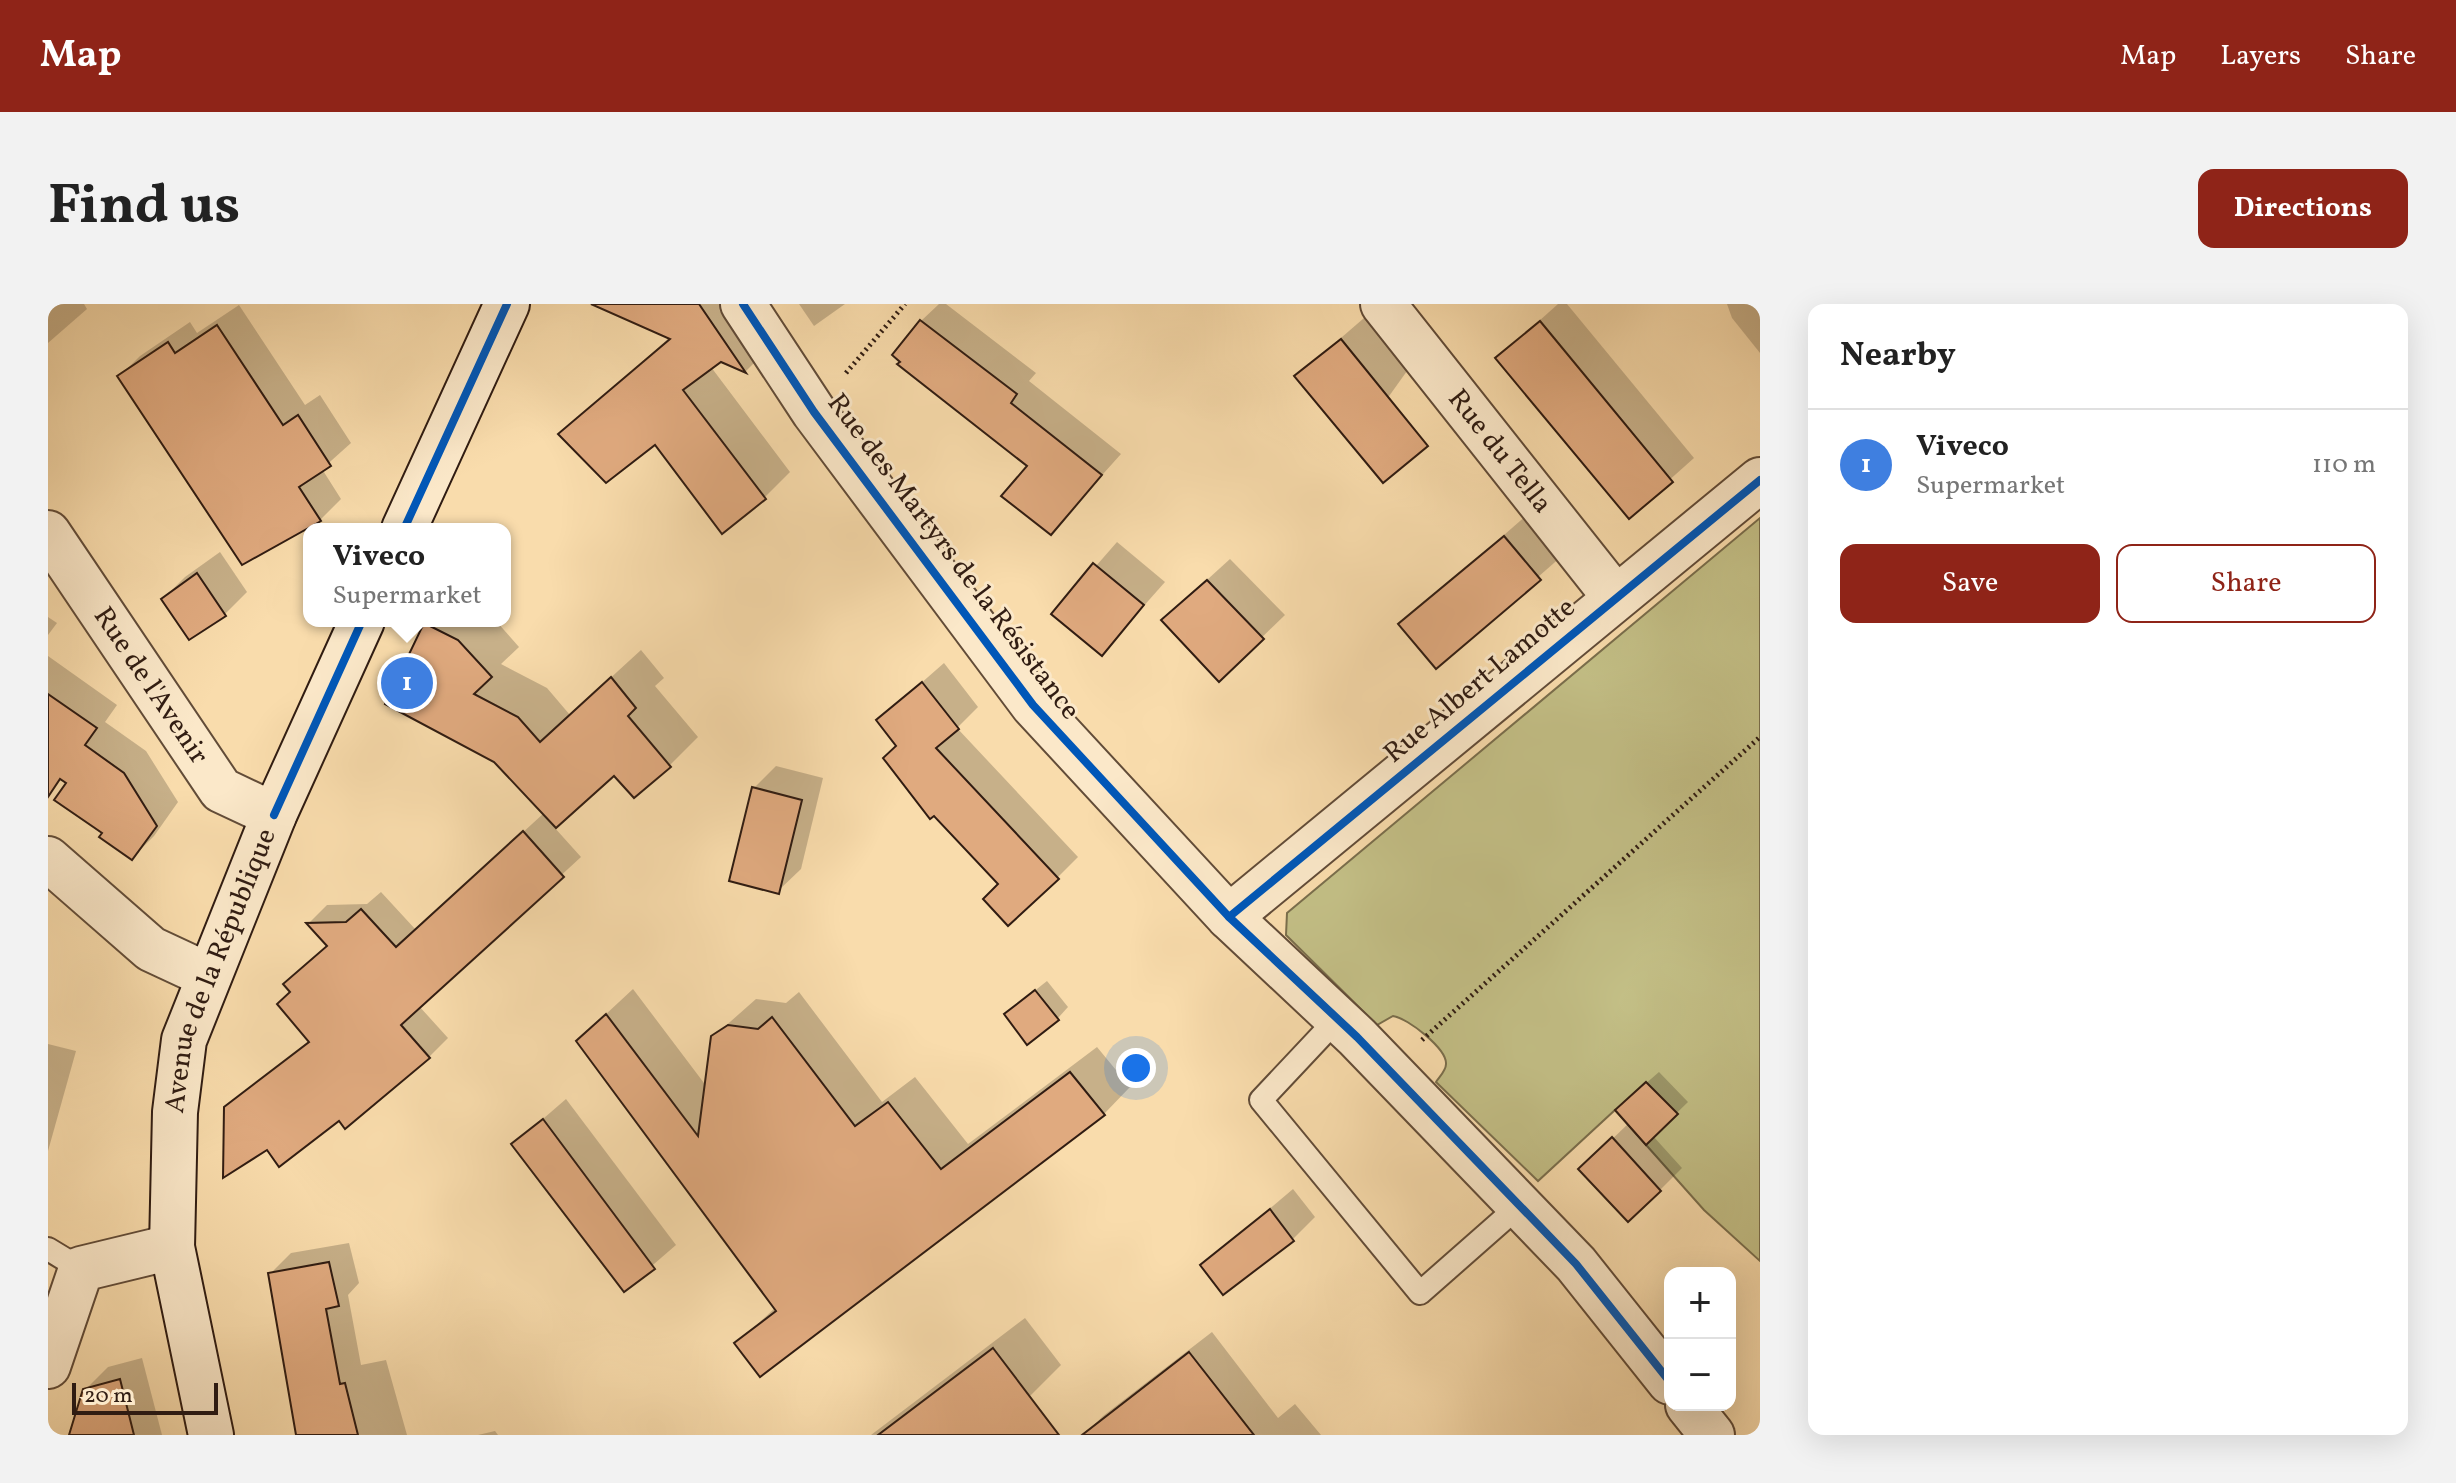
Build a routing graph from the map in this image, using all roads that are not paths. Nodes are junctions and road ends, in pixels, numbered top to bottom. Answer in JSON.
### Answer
{"nodes":[{"id":1,"x":507,"y":304,"type":"edge"},
{"id":2,"x":743,"y":304,"type":"edge"},
{"id":3,"x":1383,"y":304,"type":"edge"},
{"id":4,"x":1760,"y":480,"type":"edge"},
{"id":5,"x":407,"y":523,"type":"edge"},
{"id":6,"x":48,"y":533,"type":"edge"},
{"id":7,"x":1615,"y":597,"type":"junction"},
{"id":8,"x":359,"y":627,"type":"edge"},
{"id":9,"x":274,"y":815,"type":"junction"},
{"id":10,"x":48,"y":859,"type":"edge"},
{"id":11,"x":1229,"y":917,"type":"junction"},
{"id":12,"x":209,"y":976,"type":"junction"},
{"id":13,"x":1338,"y":1018,"type":"junction"},
{"id":14,"x":1520,"y":1205,"type":"junction"},
{"id":15,"x":172,"y":1247,"type":"junction"},
{"id":16,"x":64,"y":1259,"type":"edge"},
{"id":17,"x":48,"y":1366,"type":"edge"},
{"id":18,"x":1664,"y":1374,"type":"edge"},
{"id":19,"x":1693,"y":1411,"type":"edge"},
{"id":20,"x":211,"y":1435,"type":"edge"},
{"id":21,"x":1712,"y":1435,"type":"edge"}],
"edges":[{"from":1,"to":5,"type":"street"},
{"from":2,"to":11,"type":"street","name":"Rue des Martyrs de la Résistance"},
{"from":3,"to":7,"type":"street","name":"Rue du Tella"},
{"from":4,"to":7,"type":"street","name":"Rue Albert Lamotte"},
{"from":6,"to":9,"type":"street","name":"Rue de l'Avenir"},
{"from":7,"to":11,"type":"street","name":"Rue Albert Lamotte"},
{"from":8,"to":9,"type":"street","name":"Avenue de la République"},
{"from":9,"to":12,"type":"street","name":"Avenue de la République"},
{"from":10,"to":12,"type":"street"},
{"from":11,"to":13,"type":"street","name":"Rue des Martyrs de la Résistance"},
{"from":12,"to":15,"type":"street","name":"Avenue de la République"},
{"from":13,"to":14,"type":"street","name":"Rue des Martyrs de la Résistance"},
{"from":13,"to":14,"type":"lane"},
{"from":14,"to":18,"type":"street","name":"Rue des Martyrs de la Résistance"},
{"from":15,"to":16,"type":"street"},
{"from":15,"to":20,"type":"street","name":"Avenue de la République"},
{"from":16,"to":17,"type":"street"},
{"from":19,"to":21,"type":"street"}]}
